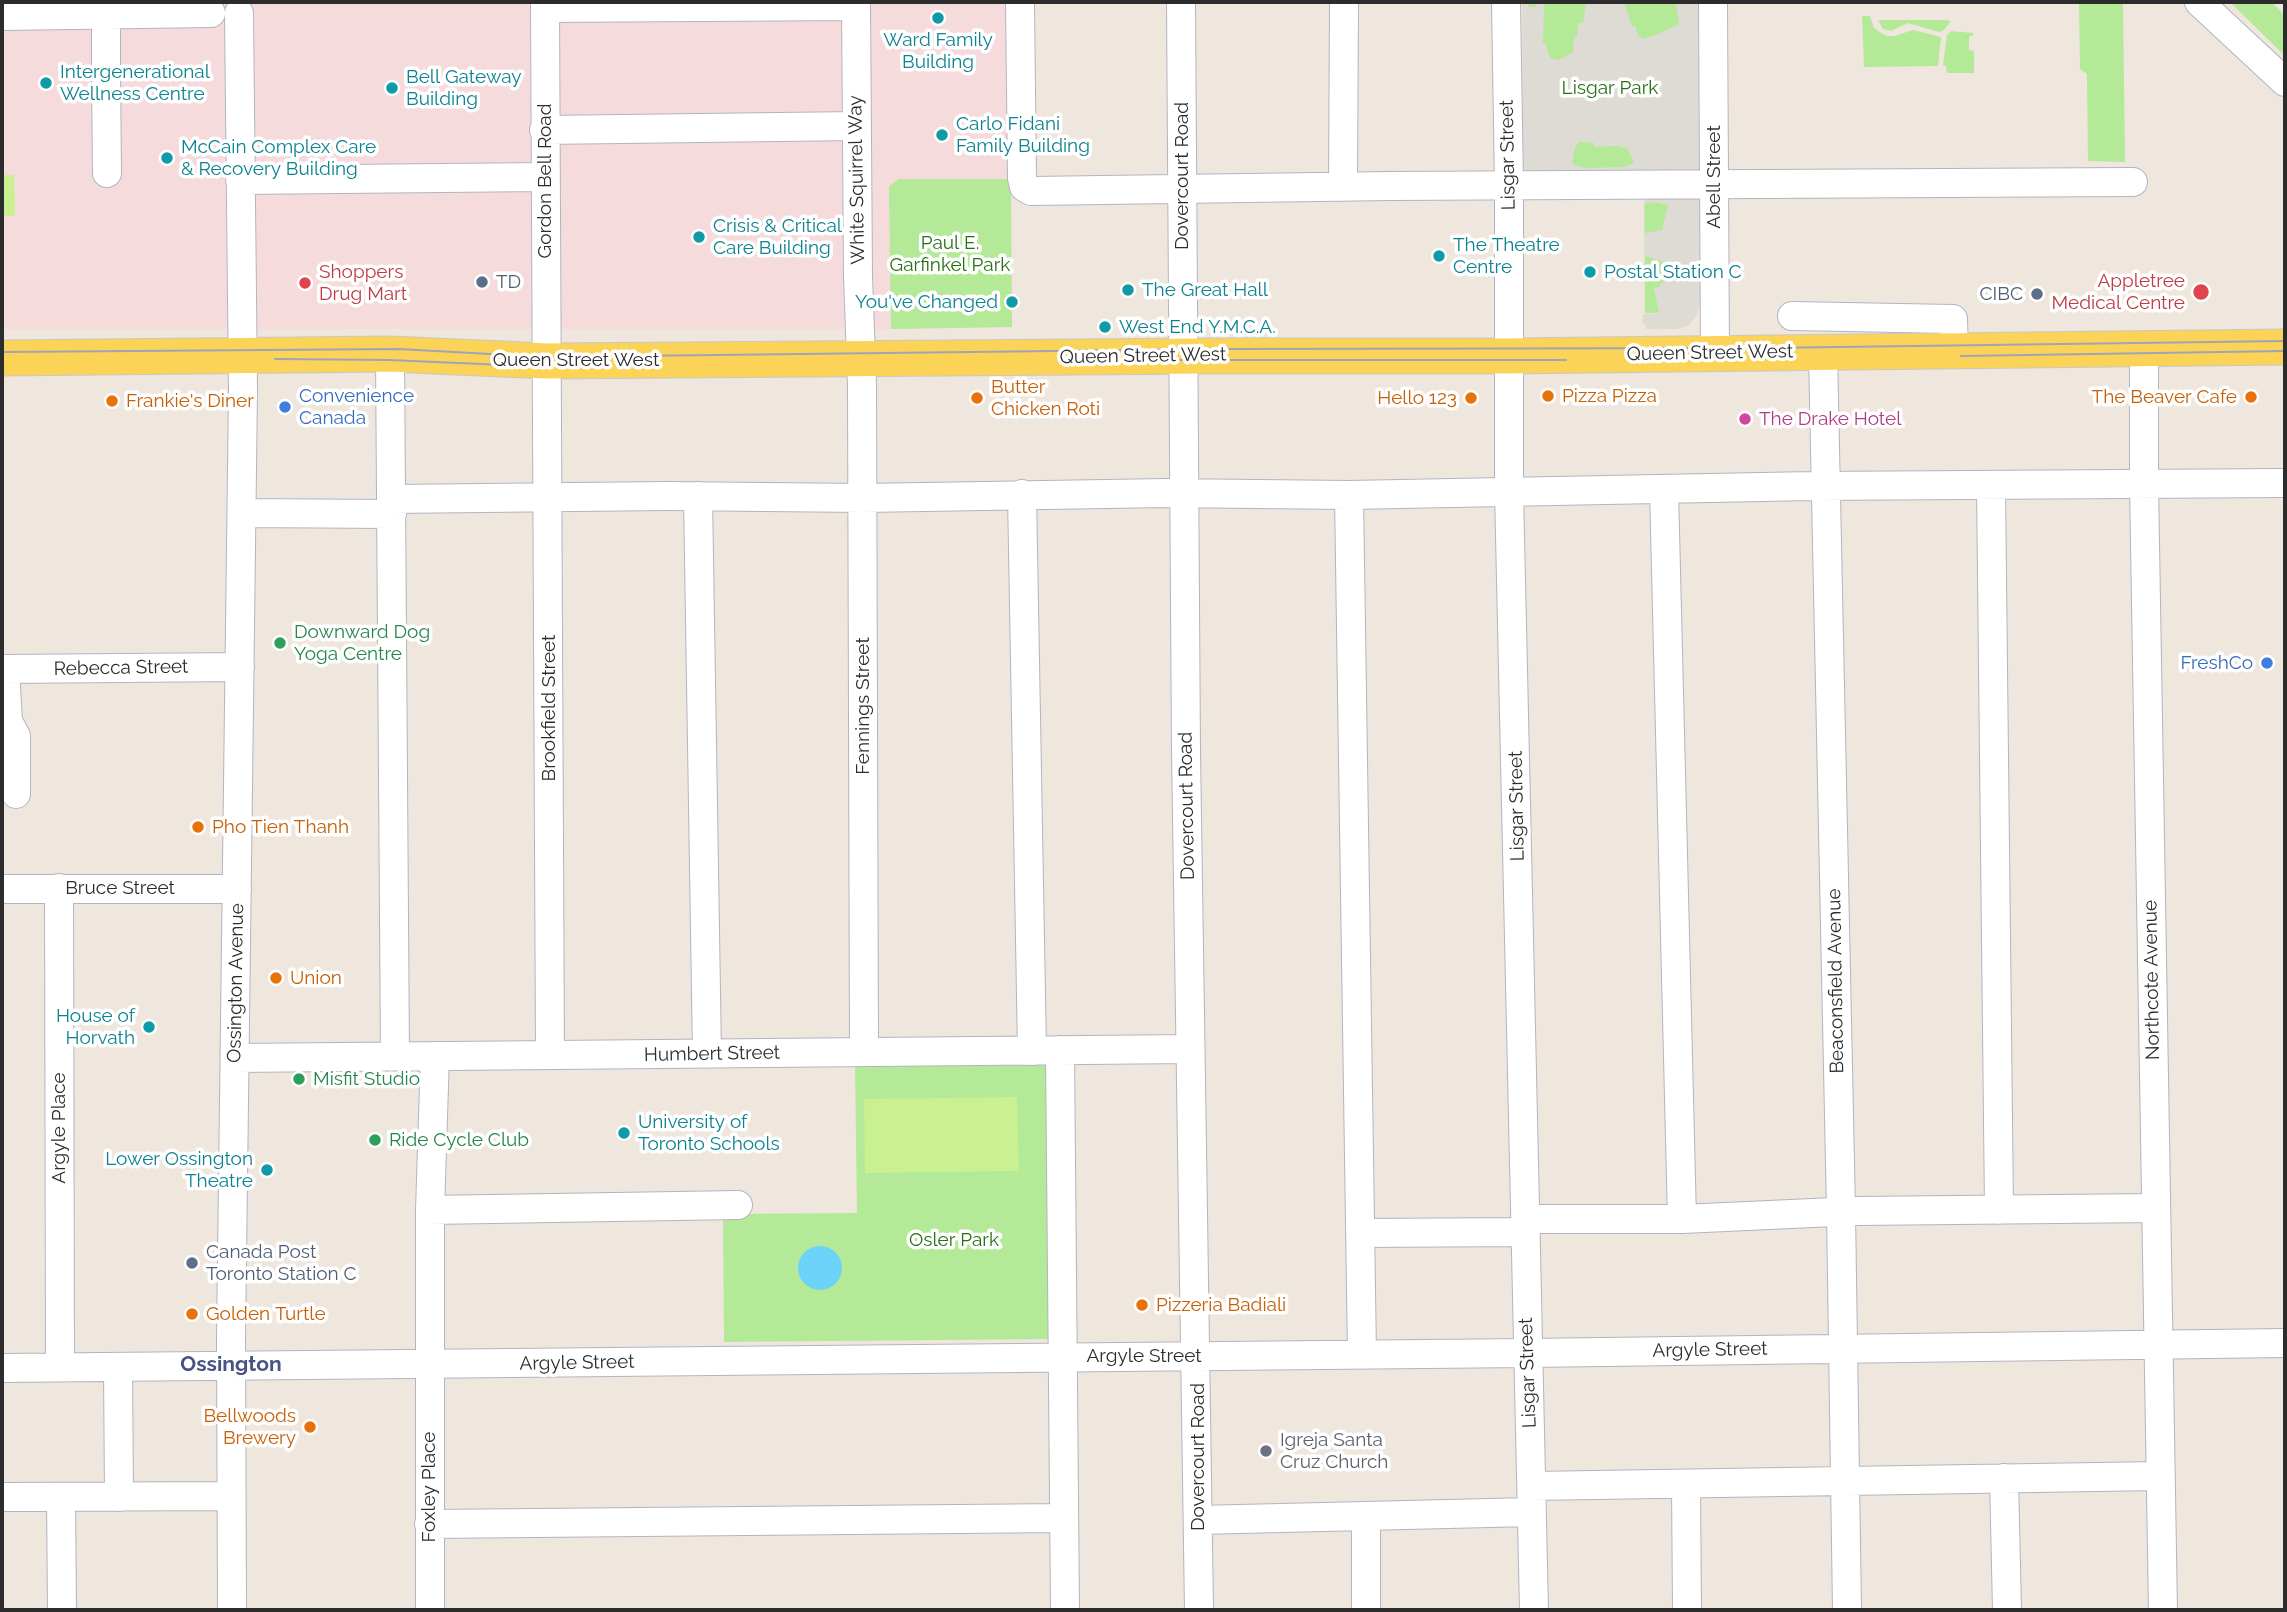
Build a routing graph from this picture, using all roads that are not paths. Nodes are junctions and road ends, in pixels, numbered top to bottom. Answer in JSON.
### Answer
{"nodes":[{"id":1,"x":1020,"y":2,"type":"edge"},
{"id":2,"x":1181,"y":2,"type":"edge"},
{"id":3,"x":1344,"y":2,"type":"edge"},
{"id":4,"x":1506,"y":2,"type":"edge"},
{"id":5,"x":1713,"y":2,"type":"edge"},
{"id":6,"x":2199,"y":2,"type":"edge"},
{"id":7,"x":856,"y":4,"type":"edge"},
{"id":8,"x":545,"y":5,"type":"edge"},
{"id":9,"x":211,"y":13,"type":"dead end"},
{"id":10,"x":239,"y":13,"type":"dead end"},
{"id":11,"x":106,"y":15,"type":"junction"},
{"id":12,"x":2,"y":16,"type":"edge"},
{"id":13,"x":2285,"y":82,"type":"edge"},
{"id":14,"x":857,"y":126,"type":"junction"},
{"id":15,"x":544,"y":130,"type":"junction"},
{"id":16,"x":107,"y":173,"type":"dead end"},
{"id":17,"x":544,"y":177,"type":"junction"},
{"id":18,"x":240,"y":180,"type":"junction"},
{"id":19,"x":2133,"y":182,"type":"dead end"},
{"id":20,"x":1714,"y":184,"type":"junction"},
{"id":21,"x":1509,"y":186,"type":"junction"},
{"id":22,"x":1343,"y":187,"type":"junction"},
{"id":23,"x":1182,"y":190,"type":"junction"},
{"id":24,"x":1792,"y":316,"type":"dead end"},
{"id":25,"x":1892,"y":335,"type":"junction"},
{"id":26,"x":2285,"y":347,"type":"edge"},
{"id":27,"x":2144,"y":349,"type":"junction"},
{"id":28,"x":1823,"y":352,"type":"junction"},
{"id":29,"x":1714,"y":353,"type":"junction"},
{"id":30,"x":390,"y":354,"type":"junction"},
{"id":31,"x":243,"y":355,"type":"junction"},
{"id":32,"x":1183,"y":356,"type":"junction"},
{"id":33,"x":1509,"y":356,"type":"junction"},
{"id":34,"x":2,"y":358,"type":"edge"},
{"id":35,"x":862,"y":359,"type":"junction"},
{"id":36,"x":547,"y":361,"type":"junction"},
{"id":37,"x":2285,"y":483,"type":"edge"},
{"id":38,"x":2144,"y":484,"type":"junction"},
{"id":39,"x":1991,"y":485,"type":"junction"},
{"id":40,"x":1824,"y":486,"type":"junction"},
{"id":41,"x":1664,"y":489,"type":"junction"},
{"id":42,"x":1509,"y":491,"type":"junction"},
{"id":43,"x":1022,"y":494,"type":"junction"},
{"id":44,"x":1184,"y":494,"type":"junction"},
{"id":45,"x":1349,"y":495,"type":"junction"},
{"id":46,"x":698,"y":496,"type":"junction"},
{"id":47,"x":549,"y":498,"type":"junction"},
{"id":48,"x":863,"y":498,"type":"junction"},
{"id":49,"x":391,"y":506,"type":"junction"},
{"id":50,"x":242,"y":513,"type":"junction"},
{"id":51,"x":240,"y":667,"type":"junction"},
{"id":52,"x":3,"y":669,"type":"edge"},
{"id":53,"x":16,"y":794,"type":"dead end"},
{"id":54,"x":59,"y":888,"type":"junction"},
{"id":55,"x":2,"y":889,"type":"edge"},
{"id":56,"x":237,"y":889,"type":"junction"},
{"id":57,"x":1190,"y":1049,"type":"junction"},
{"id":58,"x":1032,"y":1051,"type":"junction"},
{"id":59,"x":1060,"y":1051,"type":"junction"},
{"id":60,"x":864,"y":1052,"type":"junction"},
{"id":61,"x":707,"y":1054,"type":"junction"},
{"id":62,"x":550,"y":1055,"type":"junction"},
{"id":63,"x":395,"y":1056,"type":"junction"},
{"id":64,"x":435,"y":1056,"type":"junction"},
{"id":65,"x":235,"y":1058,"type":"junction"},
{"id":66,"x":738,"y":1205,"type":"dead end"},
{"id":67,"x":2156,"y":1208,"type":"junction"},
{"id":68,"x":430,"y":1210,"type":"junction"},
{"id":69,"x":1999,"y":1210,"type":"junction"},
{"id":70,"x":1841,"y":1211,"type":"junction"},
{"id":71,"x":1682,"y":1219,"type":"junction"},
{"id":72,"x":1526,"y":1225,"type":"junction"},
{"id":73,"x":1360,"y":1233,"type":"junction"},
{"id":74,"x":2285,"y":1343,"type":"edge"},
{"id":75,"x":2159,"y":1344,"type":"junction"},
{"id":76,"x":1842,"y":1348,"type":"junction"},
{"id":77,"x":1527,"y":1353,"type":"junction"},
{"id":78,"x":1362,"y":1354,"type":"junction"},
{"id":79,"x":1197,"y":1356,"type":"junction"},
{"id":80,"x":1062,"y":1357,"type":"junction"},
{"id":81,"x":429,"y":1364,"type":"junction"},
{"id":82,"x":60,"y":1367,"type":"junction"},
{"id":83,"x":122,"y":1367,"type":"junction"},
{"id":84,"x":231,"y":1367,"type":"junction"},
{"id":85,"x":2,"y":1368,"type":"edge"},
{"id":86,"x":2160,"y":1476,"type":"junction"},
{"id":87,"x":2004,"y":1478,"type":"junction"},
{"id":88,"x":1844,"y":1482,"type":"junction"},
{"id":89,"x":1686,"y":1485,"type":"junction"},
{"id":90,"x":230,"y":1496,"type":"junction"},
{"id":91,"x":2,"y":1497,"type":"edge"},
{"id":92,"x":61,"y":1497,"type":"junction"},
{"id":93,"x":118,"y":1497,"type":"junction"},
{"id":94,"x":1531,"y":1499,"type":"junction"},
{"id":95,"x":1366,"y":1517,"type":"junction"},
{"id":96,"x":1064,"y":1518,"type":"junction"},
{"id":97,"x":1198,"y":1520,"type":"junction"},
{"id":98,"x":429,"y":1524,"type":"junction"},
{"id":99,"x":62,"y":1610,"type":"edge"},
{"id":100,"x":232,"y":1610,"type":"edge"},
{"id":101,"x":430,"y":1610,"type":"edge"},
{"id":102,"x":1065,"y":1610,"type":"edge"},
{"id":103,"x":1199,"y":1610,"type":"edge"},
{"id":104,"x":1366,"y":1610,"type":"edge"},
{"id":105,"x":1534,"y":1610,"type":"edge"},
{"id":106,"x":1687,"y":1610,"type":"edge"},
{"id":107,"x":1847,"y":1610,"type":"edge"},
{"id":108,"x":2007,"y":1610,"type":"edge"},
{"id":109,"x":2162,"y":1610,"type":"edge"}],
"edges":[{"from":1,"to":23,"type":"street"},
{"from":2,"to":23,"type":"street","name":"Dovercourt Road"},
{"from":3,"to":22,"type":"street"},
{"from":4,"to":21,"type":"street","name":"Lisgar Street"},
{"from":5,"to":20,"type":"street","name":"Abell Street"},
{"from":6,"to":13,"type":"street"},
{"from":7,"to":8,"type":"street"},
{"from":7,"to":14,"type":"street","name":"White Squirrel Way"},
{"from":8,"to":15,"type":"street","name":"Gordon Bell Road"},
{"from":9,"to":11,"type":"street"},
{"from":10,"to":18,"type":"street","name":"Ossington Avenue"},
{"from":11,"to":12,"type":"street"},
{"from":11,"to":16,"type":"street"},
{"from":14,"to":15,"type":"street"},
{"from":14,"to":35,"type":"street","name":"White Squirrel Way"},
{"from":15,"to":17,"type":"street","name":"Gordon Bell Road"},
{"from":17,"to":18,"type":"street"},
{"from":17,"to":36,"type":"street","name":"Gordon Bell Road"},
{"from":18,"to":31,"type":"street","name":"Ossington Avenue"},
{"from":19,"to":20,"type":"street"},
{"from":20,"to":21,"type":"street"},
{"from":20,"to":29,"type":"street","name":"Abell Street"},
{"from":21,"to":22,"type":"street"},
{"from":21,"to":33,"type":"street","name":"Lisgar Street"},
{"from":22,"to":23,"type":"street"},
{"from":23,"to":32,"type":"street","name":"Dovercourt Road"},
{"from":24,"to":25,"type":"street"},
{"from":25,"to":27,"type":"main road","name":"Queen Street West"},
{"from":25,"to":28,"type":"main road","name":"Queen Street West"},
{"from":26,"to":27,"type":"main road","name":"Queen Street West"},
{"from":27,"to":38,"type":"street","name":"Northcote Avenue"},
{"from":28,"to":29,"type":"main road","name":"Queen Street West"},
{"from":28,"to":40,"type":"street","name":"Beaconsfield Avenue"},
{"from":29,"to":33,"type":"main road","name":"Queen Street West"},
{"from":30,"to":31,"type":"main road","name":"Queen Street West"},
{"from":30,"to":36,"type":"main road","name":"Queen Street West"},
{"from":30,"to":49,"type":"street"},
{"from":31,"to":34,"type":"main road","name":"Queen Street West"},
{"from":31,"to":50,"type":"street","name":"Ossington Avenue"},
{"from":32,"to":33,"type":"main road","name":"Queen Street West"},
{"from":32,"to":35,"type":"main road","name":"Queen Street West"},
{"from":32,"to":44,"type":"street","name":"Dovercourt Road"},
{"from":33,"to":42,"type":"street","name":"Lisgar Street"},
{"from":35,"to":36,"type":"main road","name":"Queen Street West"},
{"from":35,"to":48,"type":"street","name":"Fennings Street"},
{"from":36,"to":47,"type":"street","name":"Brookfield Street"},
{"from":37,"to":38,"type":"street"},
{"from":38,"to":39,"type":"street"},
{"from":38,"to":67,"type":"street","name":"Northcote Avenue"},
{"from":39,"to":40,"type":"street"},
{"from":39,"to":69,"type":"street"},
{"from":40,"to":41,"type":"street"},
{"from":40,"to":70,"type":"street","name":"Beaconsfield Avenue"},
{"from":41,"to":42,"type":"street"},
{"from":41,"to":71,"type":"street"},
{"from":42,"to":45,"type":"street"},
{"from":42,"to":72,"type":"street","name":"Lisgar Street"},
{"from":43,"to":44,"type":"street"},
{"from":43,"to":48,"type":"street"},
{"from":43,"to":58,"type":"street"},
{"from":44,"to":45,"type":"street"},
{"from":44,"to":57,"type":"street","name":"Dovercourt Road"},
{"from":45,"to":73,"type":"street"},
{"from":46,"to":47,"type":"street"},
{"from":46,"to":48,"type":"street"},
{"from":46,"to":61,"type":"street"},
{"from":47,"to":49,"type":"street"},
{"from":47,"to":62,"type":"street","name":"Brookfield Street"},
{"from":48,"to":60,"type":"street","name":"Fennings Street"},
{"from":49,"to":50,"type":"street"},
{"from":49,"to":63,"type":"street"},
{"from":50,"to":51,"type":"street","name":"Ossington Avenue"},
{"from":51,"to":52,"type":"street","name":"Rebecca Street"},
{"from":51,"to":56,"type":"street","name":"Ossington Avenue"},
{"from":52,"to":53,"type":"street"},
{"from":54,"to":55,"type":"street","name":"Bruce Street"},
{"from":54,"to":56,"type":"street","name":"Bruce Street"},
{"from":54,"to":82,"type":"street","name":"Argyle Place"},
{"from":56,"to":65,"type":"street","name":"Ossington Avenue"},
{"from":57,"to":59,"type":"street","name":"Humbert Street"},
{"from":57,"to":79,"type":"street","name":"Dovercourt Road"},
{"from":58,"to":59,"type":"street","name":"Humbert Street"},
{"from":58,"to":60,"type":"street","name":"Humbert Street"},
{"from":59,"to":80,"type":"street"},
{"from":60,"to":61,"type":"street","name":"Humbert Street"},
{"from":61,"to":62,"type":"street","name":"Humbert Street"},
{"from":62,"to":64,"type":"street","name":"Humbert Street"},
{"from":63,"to":64,"type":"street","name":"Humbert Street"},
{"from":63,"to":65,"type":"street","name":"Humbert Street"},
{"from":64,"to":68,"type":"street","name":"Foxley Place"},
{"from":65,"to":84,"type":"street","name":"Ossington Avenue"},
{"from":66,"to":68,"type":"street"},
{"from":67,"to":69,"type":"street"},
{"from":67,"to":75,"type":"street","name":"Northcote Avenue"},
{"from":68,"to":81,"type":"street","name":"Foxley Place"},
{"from":69,"to":70,"type":"street"},
{"from":70,"to":71,"type":"street"},
{"from":70,"to":76,"type":"street","name":"Beaconsfield Avenue"},
{"from":71,"to":72,"type":"street"},
{"from":72,"to":73,"type":"street"},
{"from":72,"to":77,"type":"street","name":"Lisgar Street"},
{"from":73,"to":78,"type":"street"},
{"from":74,"to":75,"type":"street","name":"Argyle Street"},
{"from":75,"to":76,"type":"street","name":"Argyle Street"},
{"from":75,"to":86,"type":"street","name":"Northcote Avenue"},
{"from":76,"to":77,"type":"street","name":"Argyle Street"},
{"from":76,"to":88,"type":"street","name":"Beaconsfield Avenue"},
{"from":77,"to":78,"type":"street","name":"Argyle Street"},
{"from":77,"to":94,"type":"street","name":"Lisgar Street"},
{"from":78,"to":79,"type":"street","name":"Argyle Street"},
{"from":79,"to":80,"type":"street","name":"Argyle Street"},
{"from":79,"to":97,"type":"street","name":"Dovercourt Road"},
{"from":80,"to":81,"type":"street","name":"Argyle Street"},
{"from":80,"to":96,"type":"street"},
{"from":81,"to":84,"type":"street","name":"Argyle Street"},
{"from":81,"to":98,"type":"street","name":"Foxley Place"},
{"from":82,"to":83,"type":"street","name":"Argyle Street"},
{"from":82,"to":85,"type":"street","name":"Argyle Street"},
{"from":83,"to":84,"type":"street","name":"Argyle Street"},
{"from":83,"to":93,"type":"street"},
{"from":84,"to":90,"type":"street","name":"Ossington Avenue"},
{"from":86,"to":87,"type":"street"},
{"from":86,"to":109,"type":"street","name":"Northcote Avenue"},
{"from":87,"to":88,"type":"street"},
{"from":87,"to":108,"type":"street"},
{"from":88,"to":89,"type":"street"},
{"from":88,"to":107,"type":"street","name":"Beaconsfield Avenue"},
{"from":89,"to":94,"type":"street"},
{"from":89,"to":106,"type":"street"},
{"from":90,"to":93,"type":"street"},
{"from":90,"to":100,"type":"street","name":"Ossington Avenue"},
{"from":91,"to":92,"type":"street"},
{"from":92,"to":93,"type":"street"},
{"from":92,"to":99,"type":"street"},
{"from":94,"to":95,"type":"street"},
{"from":94,"to":105,"type":"street","name":"Lisgar Street"},
{"from":95,"to":97,"type":"street"},
{"from":95,"to":104,"type":"street"},
{"from":96,"to":98,"type":"street"},
{"from":96,"to":102,"type":"street"},
{"from":97,"to":103,"type":"street","name":"Dovercourt Road"},
{"from":98,"to":101,"type":"street","name":"Foxley Place"}]}
